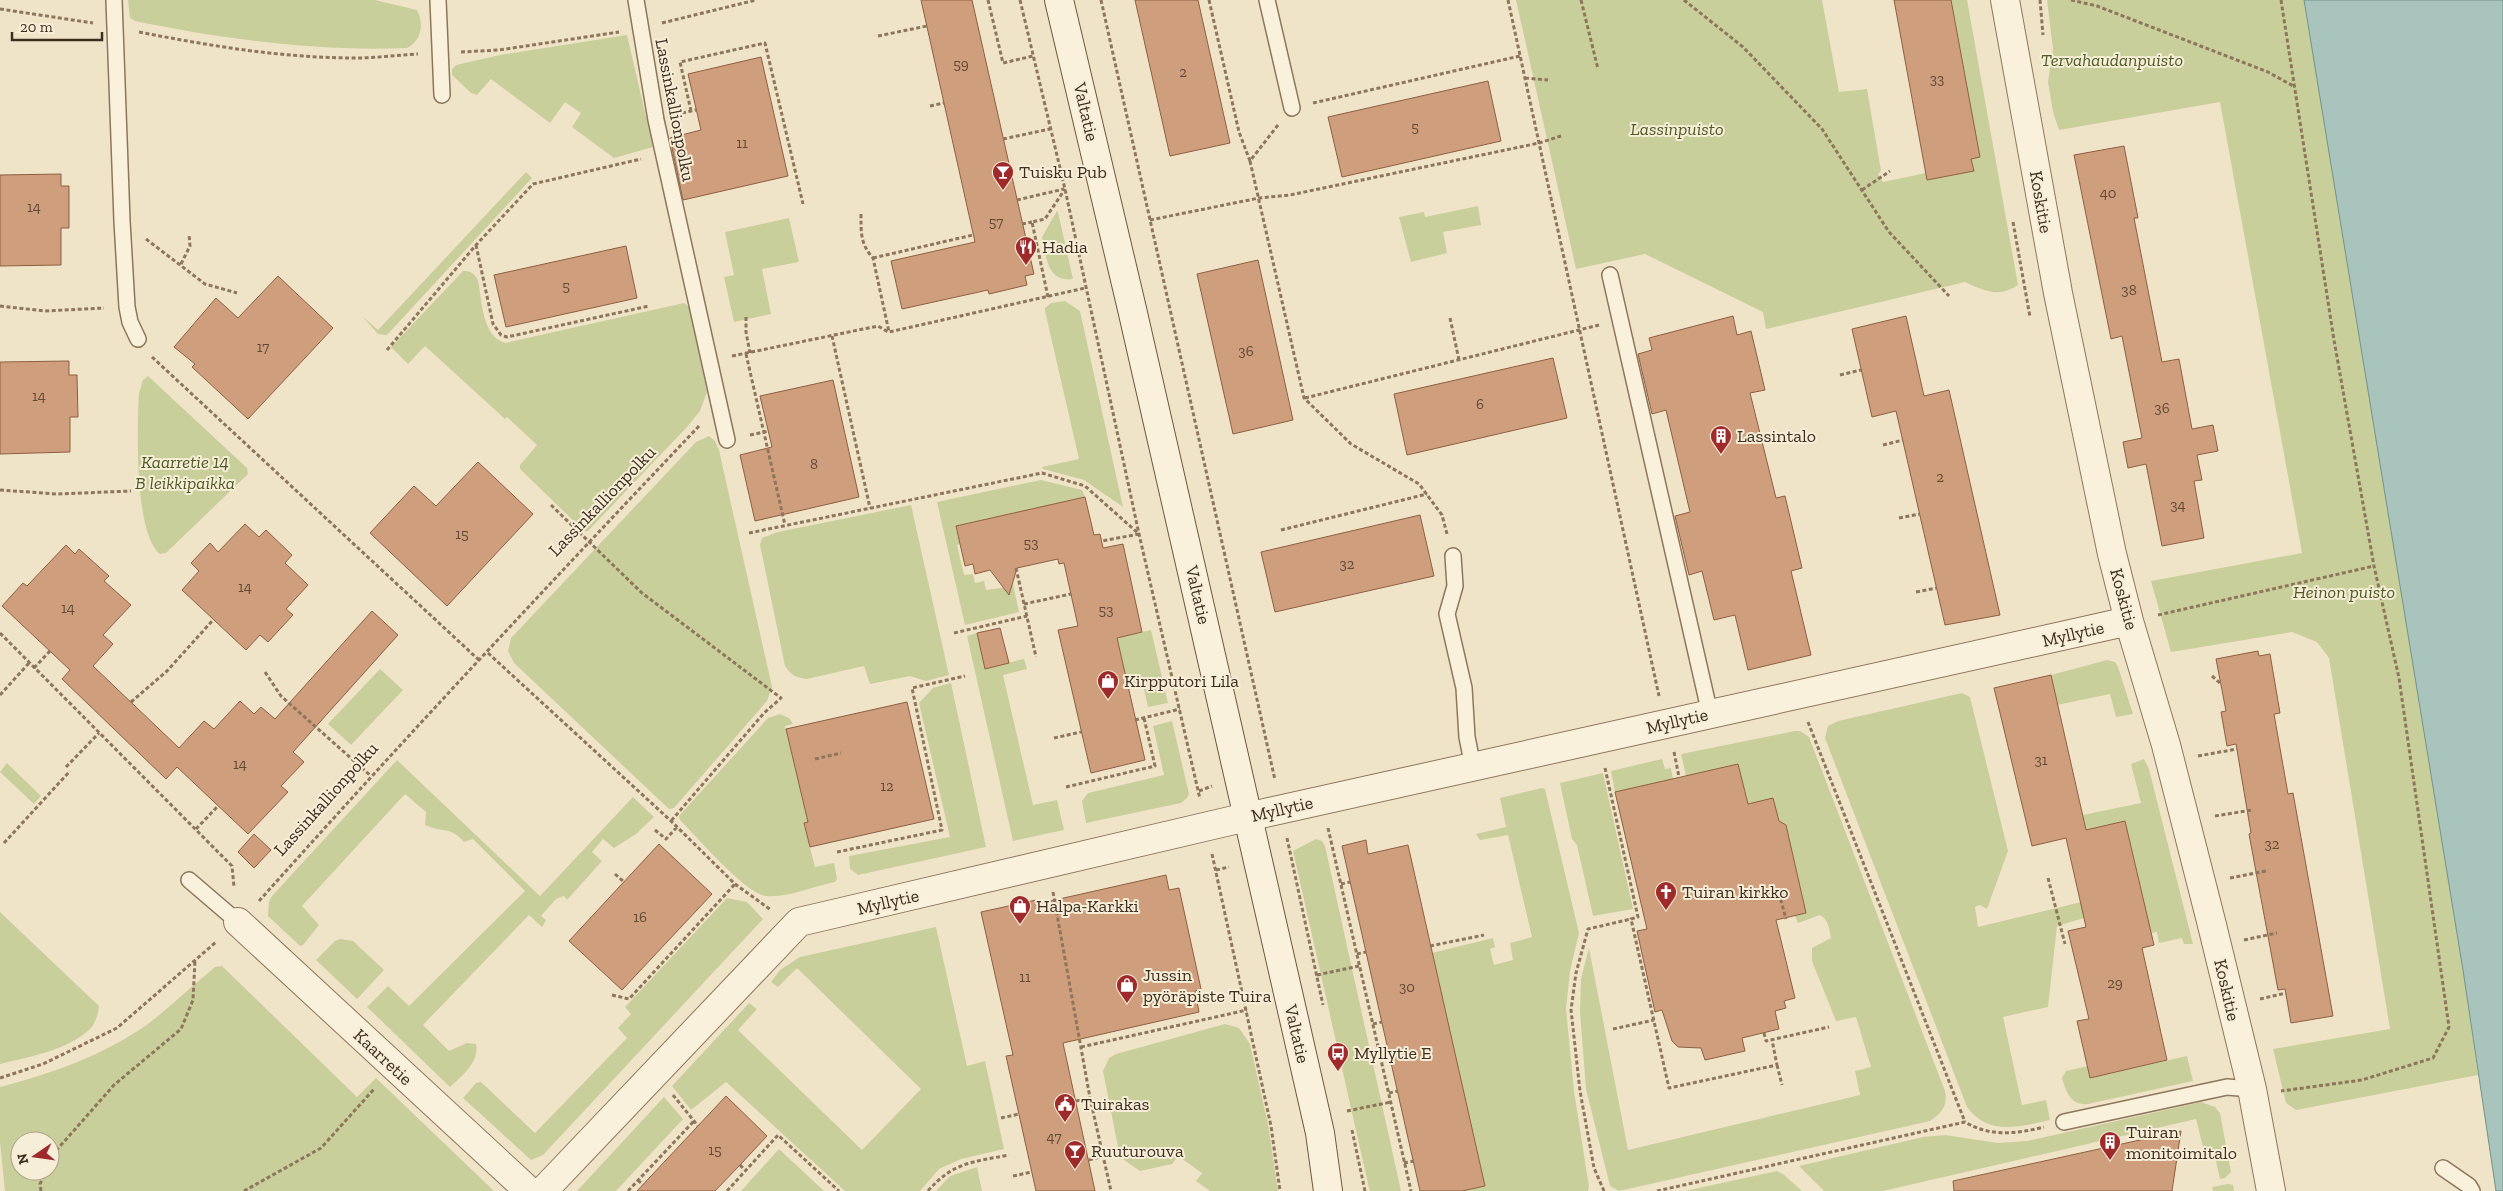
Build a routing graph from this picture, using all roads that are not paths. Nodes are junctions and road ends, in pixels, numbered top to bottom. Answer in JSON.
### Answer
{"nodes":[{"id":1,"x":114,"y":0,"type":"edge"},
{"id":2,"x":438,"y":0,"type":"edge"},
{"id":3,"x":636,"y":0,"type":"edge"},
{"id":4,"x":1059,"y":0,"type":"edge"},
{"id":5,"x":1267,"y":0,"type":"edge"},
{"id":6,"x":2005,"y":0,"type":"edge"},
{"id":7,"x":442,"y":95,"type":"dead end"},
{"id":8,"x":1292,"y":108,"type":"road end"},
{"id":9,"x":1610,"y":275,"type":"dead end"},
{"id":10,"x":138,"y":339,"type":"road end"},
{"id":11,"x":727,"y":440,"type":"dead end"},
{"id":12,"x":1453,"y":556,"type":"road end"},
{"id":13,"x":2129,"y":621,"type":"junction"},
{"id":14,"x":1710,"y":714,"type":"junction"},
{"id":15,"x":1473,"y":767,"type":"junction"},
{"id":16,"x":1247,"y":817,"type":"junction"},
{"id":17,"x":189,"y":880,"type":"dead end"},
{"id":18,"x":245,"y":916,"type":"joint"},
{"id":19,"x":2263,"y":1090,"type":"junction"},
{"id":20,"x":2064,"y":1122,"type":"road end"},
{"id":21,"x":2443,"y":1168,"type":"dead end"},
{"id":22,"x":529,"y":1191,"type":"edge"},
{"id":23,"x":543,"y":1191,"type":"edge"},
{"id":24,"x":1328,"y":1191,"type":"edge"},
{"id":25,"x":2271,"y":1191,"type":"edge"},
{"id":26,"x":2472,"y":1191,"type":"edge"}],
"edges":[{"from":1,"to":10,"type":"lane"},
{"from":2,"to":7,"type":"lane"},
{"from":3,"to":11,"type":"lane","name":"Lassinkallionpolku"},
{"from":4,"to":16,"type":"street","name":"Valtatie"},
{"from":5,"to":8,"type":"lane"},
{"from":6,"to":13,"type":"street","name":"Koskitie"},
{"from":9,"to":14,"type":"lane"},
{"from":12,"to":15,"type":"lane"},
{"from":13,"to":14,"type":"street","name":"Myllytie"},
{"from":13,"to":19,"type":"street","name":"Koskitie"},
{"from":14,"to":15,"type":"street","name":"Myllytie"},
{"from":15,"to":16,"type":"street","name":"Myllytie"},
{"from":16,"to":23,"type":"street","name":"Myllytie"},
{"from":16,"to":24,"type":"street","name":"Valtatie"},
{"from":17,"to":18,"type":"lane"},
{"from":18,"to":22,"type":"street","name":"Kaarretie"},
{"from":19,"to":20,"type":"lane"},
{"from":19,"to":25,"type":"street","name":"Koskitie"},
{"from":21,"to":26,"type":"lane"}]}
